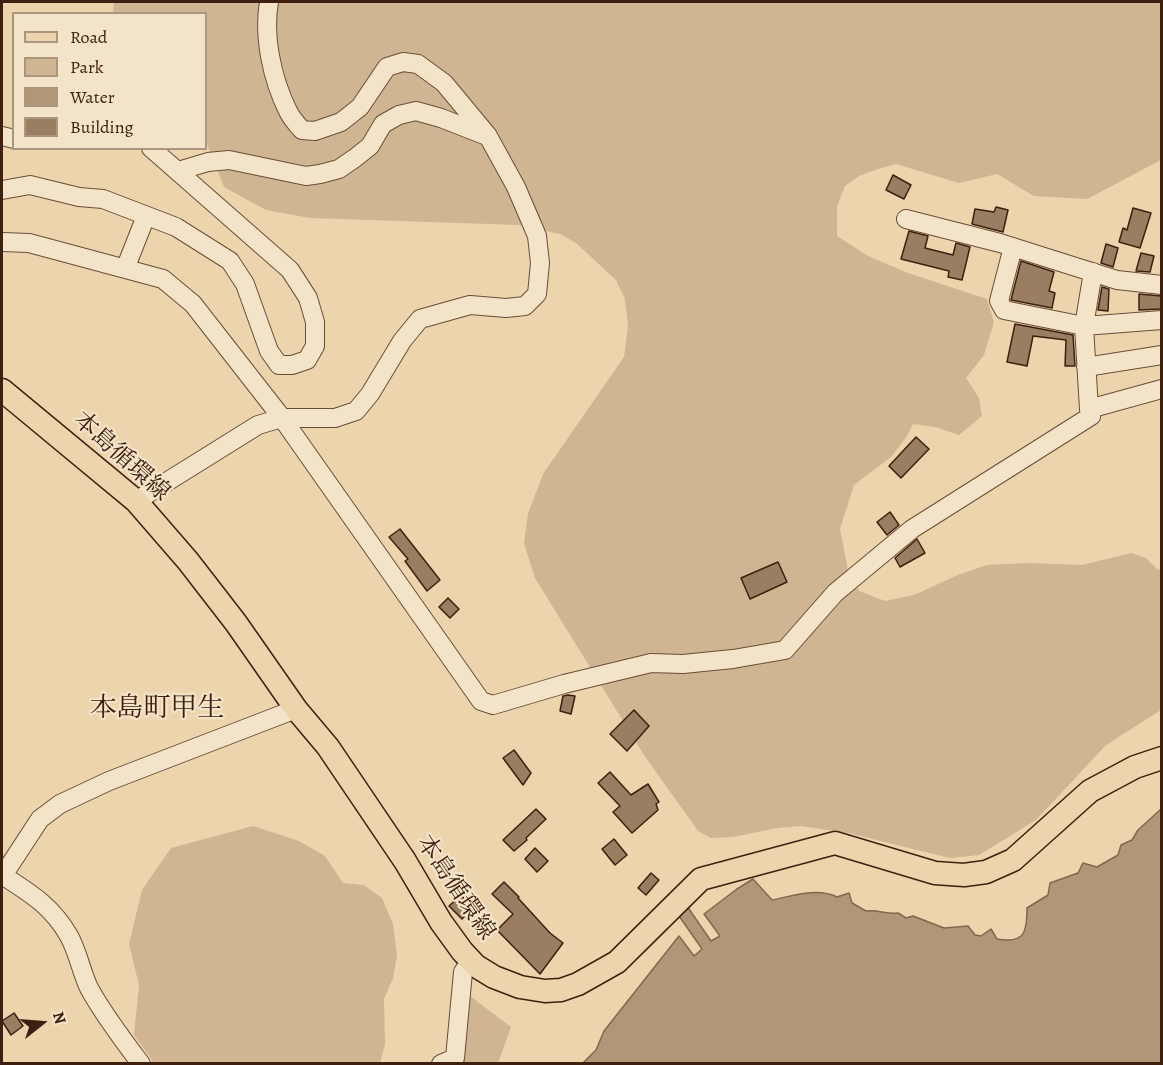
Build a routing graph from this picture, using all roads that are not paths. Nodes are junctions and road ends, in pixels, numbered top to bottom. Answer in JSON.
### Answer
{"nodes":[{"id":1,"x":269,"y":2,"type":"edge"},
{"id":2,"x":489,"y":136,"type":"junction"},
{"id":3,"x":152,"y":150,"type":"edge"},
{"id":4,"x":178,"y":171,"type":"junction"},
{"id":5,"x":2,"y":190,"type":"edge"},
{"id":6,"x":146,"y":216,"type":"junction"},
{"id":7,"x":906,"y":219,"type":"dead end"},
{"id":8,"x":2,"y":242,"type":"edge"},
{"id":9,"x":1013,"y":247,"type":"junction"},
{"id":10,"x":125,"y":268,"type":"junction"},
{"id":11,"x":1093,"y":272,"type":"junction"},
{"id":12,"x":1161,"y":285,"type":"edge"},
{"id":13,"x":1161,"y":321,"type":"edge"},
{"id":14,"x":1084,"y":326,"type":"junction"},
{"id":15,"x":1161,"y":355,"type":"edge"},
{"id":16,"x":1086,"y":367,"type":"junction"},
{"id":17,"x":1161,"y":389,"type":"edge"},
{"id":18,"x":2,"y":390,"type":"edge"},
{"id":19,"x":1089,"y":408,"type":"junction"},
{"id":20,"x":282,"y":418,"type":"junction"},
{"id":21,"x":136,"y":501,"type":"junction"},
{"id":22,"x":296,"y":709,"type":"junction"},
{"id":23,"x":1161,"y":758,"type":"edge"},
{"id":24,"x":2,"y":876,"type":"edge"},
{"id":25,"x":471,"y":960,"type":"junction"},
{"id":26,"x":141,"y":1064,"type":"edge"},
{"id":27,"x":441,"y":1064,"type":"edge"}],
"edges":[{"from":1,"to":2,"type":"street"},
{"from":2,"to":4,"type":"street"},
{"from":2,"to":20,"type":"street"},
{"from":3,"to":4,"type":"street"},
{"from":4,"to":6,"type":"street"},
{"from":5,"to":6,"type":"street"},
{"from":6,"to":10,"type":"street"},
{"from":7,"to":9,"type":"street"},
{"from":8,"to":10,"type":"street"},
{"from":9,"to":11,"type":"street"},
{"from":9,"to":14,"type":"street"},
{"from":10,"to":20,"type":"street"},
{"from":11,"to":12,"type":"street"},
{"from":11,"to":14,"type":"street"},
{"from":13,"to":14,"type":"street"},
{"from":14,"to":16,"type":"street"},
{"from":15,"to":16,"type":"street"},
{"from":16,"to":19,"type":"street"},
{"from":17,"to":19,"type":"street"},
{"from":18,"to":21,"type":"main road","name":"本島循環線"},
{"from":19,"to":20,"type":"street"},
{"from":20,"to":21,"type":"street"},
{"from":21,"to":22,"type":"main road","name":"本島循環線"},
{"from":22,"to":24,"type":"street"},
{"from":22,"to":25,"type":"main road","name":"本島循環線"},
{"from":23,"to":25,"type":"main road","name":"本島循環線"},
{"from":24,"to":26,"type":"street"},
{"from":25,"to":27,"type":"street"}]}
